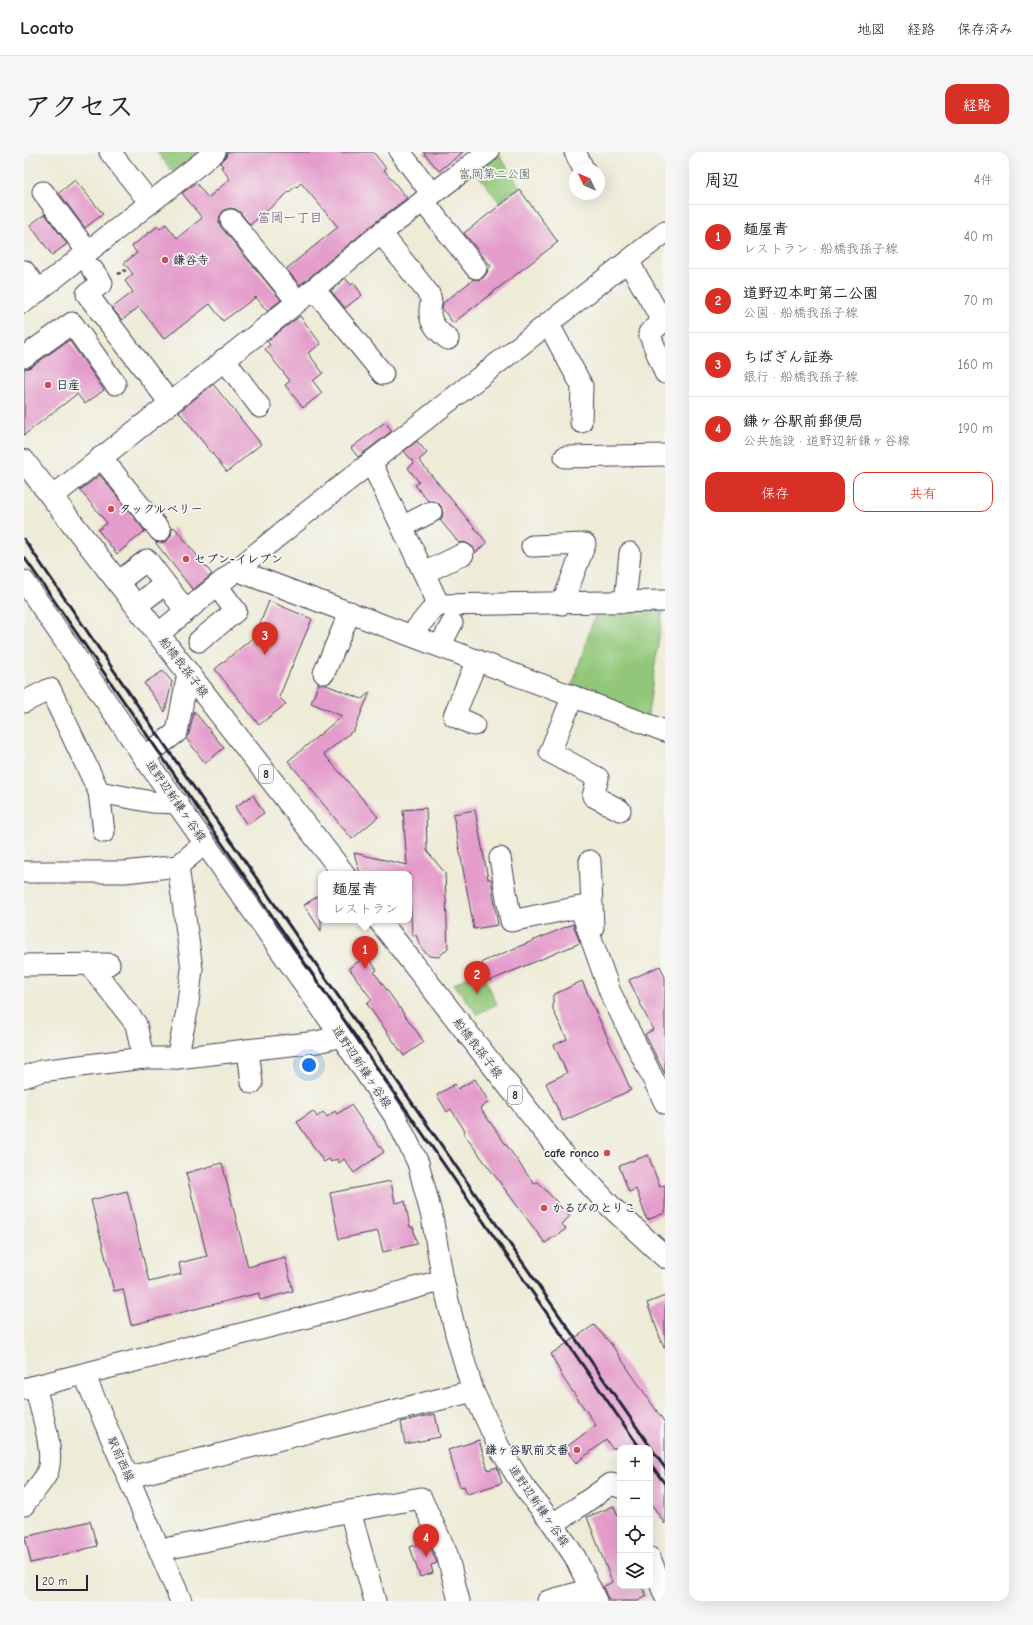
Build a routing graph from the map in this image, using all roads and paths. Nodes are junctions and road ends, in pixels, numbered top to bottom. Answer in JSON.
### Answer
{"nodes":[{"id":1,"x":110,"y":152,"type":"edge"},
{"id":2,"x":215,"y":152,"type":"edge"},
{"id":3,"x":400,"y":152,"type":"edge"},
{"id":4,"x":488,"y":152,"type":"edge"},
{"id":5,"x":575,"y":152,"type":"edge"},
{"id":6,"x":581,"y":164,"type":"edge"},
{"id":7,"x":43,"y":192,"type":"dead end"},
{"id":8,"x":427,"y":197,"type":"junction"},
{"id":9,"x":150,"y":203,"type":"junction"},
{"id":10,"x":231,"y":220,"type":"dead end"},
{"id":11,"x":665,"y":232,"type":"edge"},
{"id":12,"x":381,"y":233,"type":"junction"},
{"id":13,"x":88,"y":261,"type":"junction"},
{"id":14,"x":628,"y":261,"type":"junction"},
{"id":15,"x":476,"y":268,"type":"dead end"},
{"id":16,"x":24,"y":271,"type":"edge"},
{"id":17,"x":314,"y":289,"type":"junction"},
{"id":18,"x":31,"y":296,"type":"edge"},
{"id":19,"x":297,"y":301,"type":"junction"},
{"id":20,"x":548,"y":323,"type":"junction"},
{"id":21,"x":448,"y":339,"type":"dead end"},
{"id":22,"x":24,"y":358,"type":"edge"},
{"id":23,"x":224,"y":359,"type":"junction"},
{"id":24,"x":665,"y":373,"type":"edge"},
{"id":25,"x":383,"y":374,"type":"dead end"},
{"id":26,"x":115,"y":384,"type":"dead end"},
{"id":27,"x":170,"y":403,"type":"junction"},
{"id":28,"x":260,"y":407,"type":"dead end"},
{"id":29,"x":581,"y":422,"type":"dead end"},
{"id":30,"x":665,"y":455,"type":"edge"},
{"id":31,"x":102,"y":457,"type":"junction"},
{"id":32,"x":565,"y":457,"type":"dead end"},
{"id":33,"x":371,"y":462,"type":"junction"},
{"id":34,"x":27,"y":469,"type":"edge"},
{"id":35,"x":52,"y":497,"type":"junction"},
{"id":36,"x":431,"y":512,"type":"dead end"},
{"id":37,"x":402,"y":526,"type":"junction"},
{"id":38,"x":160,"y":531,"type":"dead end"},
{"id":39,"x":532,"y":546,"type":"dead end"},
{"id":40,"x":630,"y":553,"type":"dead end"},
{"id":41,"x":463,"y":554,"type":"dead end"},
{"id":42,"x":236,"y":570,"type":"junction"},
{"id":43,"x":424,"y":573,"type":"junction"},
{"id":44,"x":24,"y":582,"type":"edge"},
{"id":45,"x":118,"y":582,"type":"junction"},
{"id":46,"x":165,"y":584,"type":"junction"},
{"id":47,"x":217,"y":586,"type":"junction"},
{"id":48,"x":665,"y":601,"type":"edge"},
{"id":49,"x":625,"y":602,"type":"junction"},
{"id":50,"x":562,"y":604,"type":"junction"},
{"id":51,"x":439,"y":605,"type":"junction"},
{"id":52,"x":136,"y":606,"type":"junction"},
{"id":53,"x":186,"y":611,"type":"junction"},
{"id":54,"x":350,"y":612,"type":"junction"},
{"id":55,"x":452,"y":623,"type":"dead end"},
{"id":56,"x":158,"y":634,"type":"junction"},
{"id":57,"x":411,"y":635,"type":"junction"},
{"id":58,"x":198,"y":641,"type":"dead end"},
{"id":59,"x":440,"y":646,"type":"junction"},
{"id":60,"x":477,"y":660,"type":"junction"},
{"id":61,"x":188,"y":673,"type":"junction"},
{"id":62,"x":324,"y":674,"type":"dead end"},
{"id":63,"x":573,"y":696,"type":"junction"},
{"id":64,"x":24,"y":702,"type":"edge"},
{"id":65,"x":474,"y":725,"type":"dead end"},
{"id":66,"x":665,"y":731,"type":"edge"},
{"id":67,"x":144,"y":757,"type":"junction"},
{"id":68,"x":99,"y":792,"type":"junction"},
{"id":69,"x":178,"y":803,"type":"junction"},
{"id":70,"x":620,"y":810,"type":"dead end"},
{"id":71,"x":104,"y":832,"type":"dead end"},
{"id":72,"x":205,"y":843,"type":"junction"},
{"id":73,"x":500,"y":858,"type":"dead end"},
{"id":74,"x":590,"y":861,"type":"dead end"},
{"id":75,"x":178,"y":866,"type":"junction"},
{"id":76,"x":342,"y":871,"type":"edge"},
{"id":77,"x":24,"y":872,"type":"edge"},
{"id":78,"x":381,"y":923,"type":"edge"},
{"id":79,"x":594,"y":947,"type":"junction"},
{"id":80,"x":24,"y":965,"type":"edge"},
{"id":81,"x":341,"y":1036,"type":"junction"},
{"id":82,"x":248,"y":1050,"type":"junction"},
{"id":83,"x":143,"y":1058,"type":"junction"},
{"id":84,"x":177,"y":1058,"type":"junction"},
{"id":85,"x":24,"y":1077,"type":"edge"},
{"id":86,"x":252,"y":1083,"type":"dead end"},
{"id":87,"x":665,"y":1103,"type":"edge"},
{"id":88,"x":665,"y":1257,"type":"edge"},
{"id":89,"x":443,"y":1280,"type":"junction"},
{"id":90,"x":84,"y":1374,"type":"junction"},
{"id":91,"x":29,"y":1387,"type":"edge"},
{"id":92,"x":473,"y":1391,"type":"junction"},
{"id":93,"x":130,"y":1477,"type":"junction"},
{"id":94,"x":617,"y":1486,"type":"edge"},
{"id":95,"x":24,"y":1505,"type":"edge"},
{"id":96,"x":350,"y":1511,"type":"junction"},
{"id":97,"x":553,"y":1524,"type":"junction"},
{"id":98,"x":160,"y":1550,"type":"junction"},
{"id":99,"x":653,"y":1566,"type":"edge"},
{"id":100,"x":593,"y":1595,"type":"edge"},
{"id":101,"x":665,"y":1596,"type":"edge"},
{"id":102,"x":181,"y":1601,"type":"edge"},
{"id":103,"x":375,"y":1601,"type":"edge"},
{"id":104,"x":459,"y":1601,"type":"edge"},
{"id":105,"x":548,"y":1601,"type":"edge"},
{"id":106,"x":664,"y":1601,"type":"edge"}],
"edges":[{"from":1,"to":9,"type":"street"},
{"from":2,"to":9,"type":"street"},
{"from":3,"to":8,"type":"street"},
{"from":4,"to":8,"type":"street"},
{"from":5,"to":6,"type":"street"},
{"from":7,"to":13,"type":"street"},
{"from":8,"to":12,"type":"street"},
{"from":8,"to":15,"type":"street"},
{"from":9,"to":13,"type":"street"},
{"from":10,"to":19,"type":"street"},
{"from":11,"to":14,"type":"street"},
{"from":12,"to":17,"type":"street"},
{"from":12,"to":21,"type":"street"},
{"from":13,"to":18,"type":"street"},
{"from":13,"to":27,"type":"street"},
{"from":14,"to":20,"type":"street"},
{"from":14,"to":24,"type":"street"},
{"from":16,"to":18,"type":"street"},
{"from":17,"to":19,"type":"street"},
{"from":17,"to":25,"type":"street"},
{"from":19,"to":23,"type":"street"},
{"from":20,"to":29,"type":"street"},
{"from":20,"to":33,"type":"street"},
{"from":22,"to":26,"type":"street"},
{"from":23,"to":27,"type":"street"},
{"from":23,"to":28,"type":"street"},
{"from":27,"to":31,"type":"street"},
{"from":30,"to":32,"type":"street"},
{"from":31,"to":35,"type":"street"},
{"from":31,"to":38,"type":"street"},
{"from":33,"to":37,"type":"street"},
{"from":33,"to":42,"type":"street"},
{"from":34,"to":35,"type":"main road","name":"船橋我孫子線","number":"8"},
{"from":35,"to":45,"type":"main road","name":"船橋我孫子線","number":"8"},
{"from":36,"to":37,"type":"street"},
{"from":37,"to":43,"type":"street"},
{"from":39,"to":50,"type":"street"},
{"from":40,"to":49,"type":"street"},
{"from":41,"to":43,"type":"street"},
{"from":42,"to":47,"type":"street"},
{"from":42,"to":54,"type":"street"},
{"from":43,"to":51,"type":"street"},
{"from":44,"to":67,"type":"street","name":"道野辺新鎌ヶ谷線"},
{"from":45,"to":46,"type":"street"},
{"from":45,"to":52,"type":"main road","name":"船橋我孫子線","number":"8"},
{"from":46,"to":52,"type":"street"},
{"from":46,"to":53,"type":"street"},
{"from":47,"to":53,"type":"street"},
{"from":47,"to":58,"type":"street"},
{"from":48,"to":49,"type":"street"},
{"from":49,"to":50,"type":"street"},
{"from":50,"to":51,"type":"street"},
{"from":51,"to":57,"type":"street"},
{"from":52,"to":56,"type":"main road","name":"船橋我孫子線","number":"8"},
{"from":53,"to":56,"type":"street"},
{"from":54,"to":57,"type":"street"},
{"from":54,"to":62,"type":"street"},
{"from":55,"to":59,"type":"street"},
{"from":56,"to":61,"type":"main road","name":"船橋我孫子線","number":"8"},
{"from":57,"to":59,"type":"street"},
{"from":59,"to":60,"type":"street"},
{"from":60,"to":63,"type":"street"},
{"from":60,"to":65,"type":"street"},
{"from":61,"to":67,"type":"street"},
{"from":61,"to":76,"type":"main road","name":"船橋我孫子線","number":"8"},
{"from":63,"to":66,"type":"street"},
{"from":63,"to":70,"type":"street"},
{"from":64,"to":68,"type":"street"},
{"from":67,"to":69,"type":"street","name":"道野辺新鎌ヶ谷線"},
{"from":68,"to":69,"type":"street"},
{"from":68,"to":71,"type":"street"},
{"from":69,"to":72,"type":"street","name":"道野辺新鎌ヶ谷線"},
{"from":72,"to":75,"type":"street"},
{"from":72,"to":81,"type":"street","name":"道野辺新鎌ヶ谷線"},
{"from":73,"to":79,"type":"street"},
{"from":74,"to":79,"type":"street"},
{"from":75,"to":77,"type":"street"},
{"from":75,"to":84,"type":"street"},
{"from":78,"to":88,"type":"main road","name":"船橋我孫子線","number":"8"},
{"from":79,"to":87,"type":"street"},
{"from":80,"to":83,"type":"street"},
{"from":81,"to":82,"type":"street"},
{"from":81,"to":89,"type":"street","name":"道野辺新鎌ヶ谷線"},
{"from":82,"to":84,"type":"street"},
{"from":82,"to":86,"type":"street"},
{"from":83,"to":84,"type":"street"},
{"from":83,"to":85,"type":"street"},
{"from":89,"to":90,"type":"street"},
{"from":89,"to":92,"type":"street","name":"道野辺新鎌ヶ谷線"},
{"from":90,"to":91,"type":"street"},
{"from":90,"to":93,"type":"street","name":"駅前西線"},
{"from":91,"to":95,"type":"street"},
{"from":92,"to":93,"type":"street"},
{"from":92,"to":97,"type":"street","name":"道野辺新鎌ヶ谷線"},
{"from":93,"to":98,"type":"street","name":"駅前西線"},
{"from":94,"to":97,"type":"street"},
{"from":96,"to":98,"type":"street"},
{"from":96,"to":103,"type":"street"},
{"from":96,"to":104,"type":"street"},
{"from":97,"to":100,"type":"street","name":"道野辺新鎌ヶ谷線"},
{"from":98,"to":102,"type":"street","name":"駅前西線"},
{"from":99,"to":101,"type":"street"},
{"from":100,"to":105,"type":"street"},
{"from":101,"to":106,"type":"street"}]}
